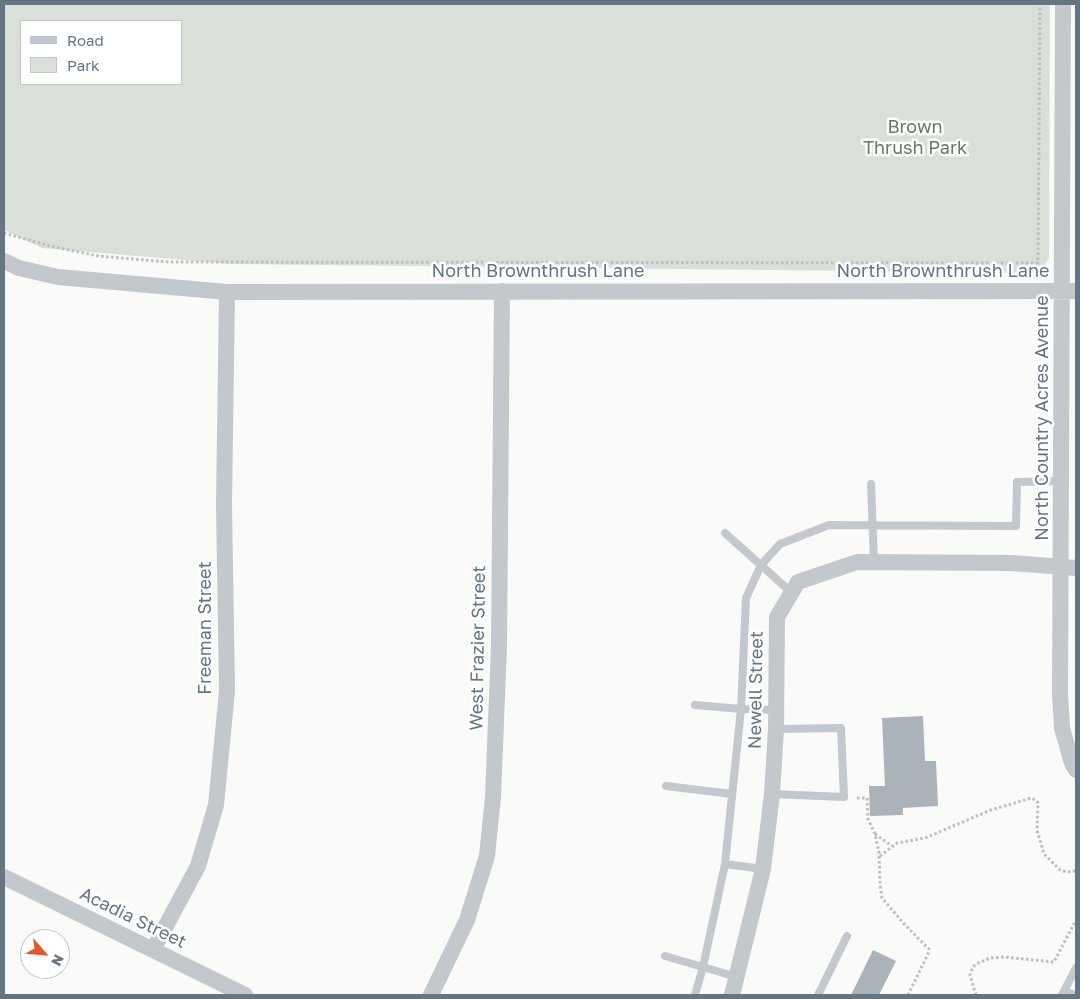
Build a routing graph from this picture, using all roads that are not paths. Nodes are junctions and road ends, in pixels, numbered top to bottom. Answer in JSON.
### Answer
{"nodes":[{"id":1,"x":1063,"y":4,"type":"edge"},
{"id":2,"x":4,"y":261,"type":"edge"},
{"id":3,"x":502,"y":291,"type":"junction"},
{"id":4,"x":1069,"y":291,"type":"edge"},
{"id":5,"x":227,"y":292,"type":"junction"},
{"id":6,"x":1061,"y":481,"type":"junction"},
{"id":7,"x":872,"y":484,"type":"dead end"},
{"id":8,"x":873,"y":526,"type":"junction"},
{"id":9,"x":725,"y":533,"type":"dead end"},
{"id":10,"x":874,"y":562,"type":"junction"},
{"id":11,"x":760,"y":565,"type":"junction"},
{"id":12,"x":1069,"y":567,"type":"edge"},
{"id":13,"x":792,"y":593,"type":"junction"},
{"id":14,"x":695,"y":705,"type":"dead end"},
{"id":15,"x":741,"y":709,"type":"junction"},
{"id":16,"x":776,"y":710,"type":"junction"},
{"id":17,"x":776,"y":728,"type":"junction"},
{"id":18,"x":1076,"y":770,"type":"edge"},
{"id":19,"x":666,"y":786,"type":"dead end"},
{"id":20,"x":732,"y":794,"type":"junction"},
{"id":21,"x":772,"y":794,"type":"junction"},
{"id":22,"x":725,"y":864,"type":"junction"},
{"id":23,"x":763,"y":869,"type":"junction"},
{"id":24,"x":4,"y":877,"type":"edge"},
{"id":25,"x":847,"y":936,"type":"dead end"},
{"id":26,"x":153,"y":950,"type":"junction"},
{"id":27,"x":665,"y":956,"type":"dead end"},
{"id":28,"x":703,"y":967,"type":"junction"},
{"id":29,"x":1076,"y":968,"type":"edge"},
{"id":30,"x":737,"y":977,"type":"junction"},
{"id":31,"x":1064,"y":993,"type":"edge"},
{"id":32,"x":245,"y":995,"type":"edge"},
{"id":33,"x":431,"y":995,"type":"edge"},
{"id":34,"x":695,"y":995,"type":"edge"},
{"id":35,"x":733,"y":995,"type":"edge"},
{"id":36,"x":818,"y":995,"type":"edge"},
{"id":37,"x":1074,"y":995,"type":"edge"}],
"edges":[{"from":1,"to":4,"type":"street","name":"North Country Acres Avenue"},
{"from":2,"to":5,"type":"street","name":"North Brownthrush Lane"},
{"from":3,"to":4,"type":"street","name":"North Brownthrush Lane"},
{"from":3,"to":5,"type":"street","name":"North Brownthrush Lane"},
{"from":3,"to":33,"type":"street","name":"West Frazier Street"},
{"from":4,"to":6,"type":"street","name":"North Country Acres Avenue"},
{"from":5,"to":26,"type":"street","name":"Freeman Street"},
{"from":6,"to":8,"type":"lane"},
{"from":6,"to":12,"type":"street","name":"North Country Acres Avenue"},
{"from":7,"to":8,"type":"lane"},
{"from":8,"to":10,"type":"lane"},
{"from":8,"to":11,"type":"lane"},
{"from":9,"to":11,"type":"lane"},
{"from":10,"to":12,"type":"street","name":"Newell Street"},
{"from":10,"to":13,"type":"street","name":"Newell Street"},
{"from":11,"to":13,"type":"lane"},
{"from":11,"to":15,"type":"lane"},
{"from":12,"to":18,"type":"street","name":"North Country Acres Avenue"},
{"from":13,"to":16,"type":"street","name":"Newell Street"},
{"from":14,"to":15,"type":"lane"},
{"from":15,"to":16,"type":"lane"},
{"from":15,"to":20,"type":"lane"},
{"from":16,"to":17,"type":"street","name":"Newell Street"},
{"from":17,"to":21,"type":"street","name":"Newell Street"},
{"from":17,"to":21,"type":"lane"},
{"from":19,"to":20,"type":"lane"},
{"from":20,"to":22,"type":"lane"},
{"from":21,"to":23,"type":"street","name":"Newell Street"},
{"from":22,"to":23,"type":"lane"},
{"from":22,"to":28,"type":"lane"},
{"from":23,"to":30,"type":"street","name":"Newell Street"},
{"from":24,"to":26,"type":"street","name":"Acadia Street"},
{"from":25,"to":36,"type":"lane"},
{"from":26,"to":32,"type":"street","name":"Acadia Street"},
{"from":27,"to":28,"type":"lane"},
{"from":28,"to":30,"type":"lane"},
{"from":28,"to":34,"type":"lane"},
{"from":29,"to":31,"type":"lane"},
{"from":30,"to":35,"type":"street","name":"Newell Street"},
{"from":31,"to":37,"type":"lane"}]}
